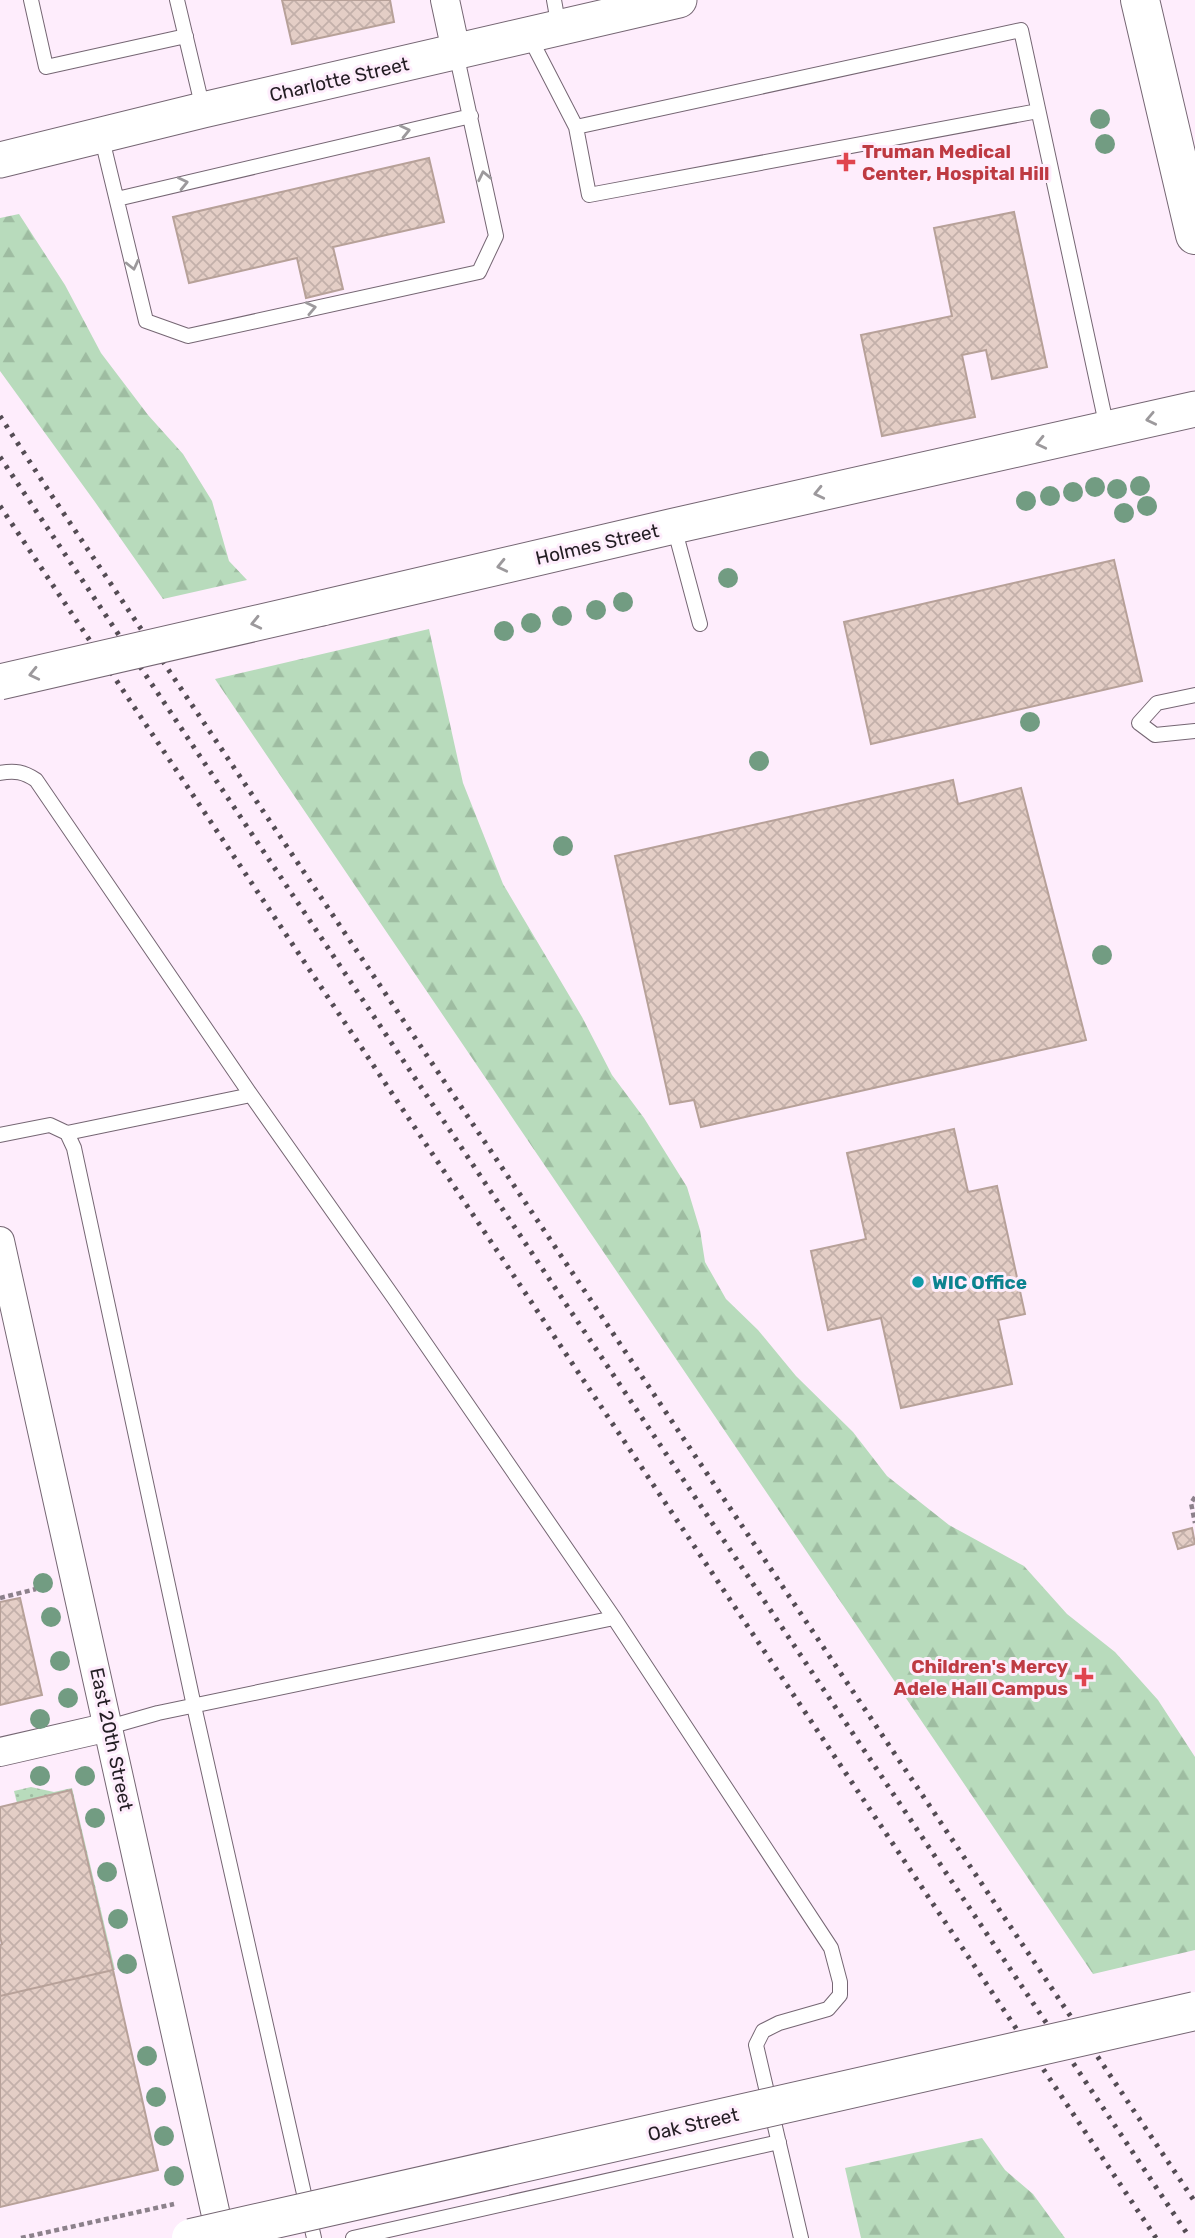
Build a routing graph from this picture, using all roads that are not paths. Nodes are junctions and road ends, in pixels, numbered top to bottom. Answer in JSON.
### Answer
{"nodes":[{"id":1,"x":31,"y":0,"type":"edge"},
{"id":2,"x":177,"y":0,"type":"edge"},
{"id":3,"x":445,"y":0,"type":"edge"},
{"id":4,"x":679,"y":0,"type":"edge"},
{"id":5,"x":1140,"y":0,"type":"edge"},
{"id":6,"x":547,"y":21,"type":"edge"},
{"id":7,"x":186,"y":36,"type":"junction"},
{"id":8,"x":456,"y":51,"type":"junction"},
{"id":9,"x":203,"y":110,"type":"junction"},
{"id":10,"x":1038,"y":111,"type":"junction"},
{"id":11,"x":471,"y":116,"type":"junction"},
{"id":12,"x":576,"y":127,"type":"junction"},
{"id":13,"x":101,"y":135,"type":"junction"},
{"id":14,"x":0,"y":160,"type":"edge"},
{"id":15,"x":117,"y":199,"type":"junction"},
{"id":16,"x":1195,"y":235,"type":"edge"},
{"id":17,"x":1195,"y":409,"type":"edge"},
{"id":18,"x":1107,"y":428,"type":"junction"},
{"id":19,"x":674,"y":526,"type":"junction"},
{"id":20,"x":700,"y":624,"type":"dead end"},
{"id":21,"x":0,"y":682,"type":"edge"},
{"id":22,"x":1195,"y":695,"type":"edge"},
{"id":23,"x":1195,"y":731,"type":"edge"},
{"id":24,"x":0,"y":773,"type":"edge"},
{"id":25,"x":251,"y":1095,"type":"junction"},
{"id":26,"x":67,"y":1133,"type":"junction"},
{"id":27,"x":0,"y":1135,"type":"edge"},
{"id":28,"x":0,"y":1241,"type":"edge"},
{"id":29,"x":614,"y":1618,"type":"junction"},
{"id":30,"x":194,"y":1706,"type":"junction"},
{"id":31,"x":109,"y":1727,"type":"junction"},
{"id":32,"x":0,"y":1752,"type":"edge"},
{"id":33,"x":1195,"y":2011,"type":"edge"},
{"id":34,"x":779,"y":2142,"type":"junction"},
{"id":35,"x":191,"y":2238,"type":"edge"},
{"id":36,"x":221,"y":2238,"type":"edge"},
{"id":37,"x":314,"y":2238,"type":"edge"},
{"id":38,"x":353,"y":2238,"type":"edge"},
{"id":39,"x":801,"y":2238,"type":"edge"}],
"edges":[{"from":1,"to":7,"type":"lane"},
{"from":2,"to":7,"type":"lane"},
{"from":3,"to":8,"type":"street"},
{"from":4,"to":6,"type":"street","name":"Charlotte Street"},
{"from":5,"to":16,"type":"main road"},
{"from":6,"to":8,"type":"street","name":"Charlotte Street"},
{"from":6,"to":12,"type":"lane"},
{"from":7,"to":9,"type":"lane"},
{"from":8,"to":9,"type":"street","name":"Charlotte Street"},
{"from":8,"to":11,"type":"lane"},
{"from":9,"to":13,"type":"street","name":"Charlotte Street"},
{"from":10,"to":12,"type":"lane"},
{"from":10,"to":12,"type":"lane"},
{"from":10,"to":18,"type":"lane"},
{"from":15,"to":11,"type":"lane","one_way":true},
{"from":15,"to":11,"type":"lane","one_way":true},
{"from":13,"to":14,"type":"street","name":"Charlotte Street"},
{"from":13,"to":15,"type":"lane"},
{"from":17,"to":18,"type":"street","name":"Holmes Street","one_way":true},
{"from":18,"to":19,"type":"street","name":"Holmes Street","one_way":true},
{"from":19,"to":20,"type":"lane"},
{"from":19,"to":21,"type":"street","name":"Holmes Street","one_way":true,"bridge":true},
{"from":22,"to":23,"type":"lane"},
{"from":24,"to":25,"type":"lane"},
{"from":25,"to":26,"type":"lane"},
{"from":25,"to":29,"type":"lane"},
{"from":26,"to":27,"type":"lane"},
{"from":26,"to":30,"type":"lane"},
{"from":28,"to":31,"type":"street","name":"East 20th Street"},
{"from":29,"to":30,"type":"lane"},
{"from":29,"to":34,"type":"lane"},
{"from":30,"to":31,"type":"lane"},
{"from":30,"to":37,"type":"lane"},
{"from":31,"to":32,"type":"street"},
{"from":31,"to":36,"type":"street","name":"East 20th Street"},
{"from":33,"to":35,"type":"main road","name":"Oak Street","bridge":true},
{"from":34,"to":38,"type":"lane"},
{"from":34,"to":39,"type":"lane"}]}
